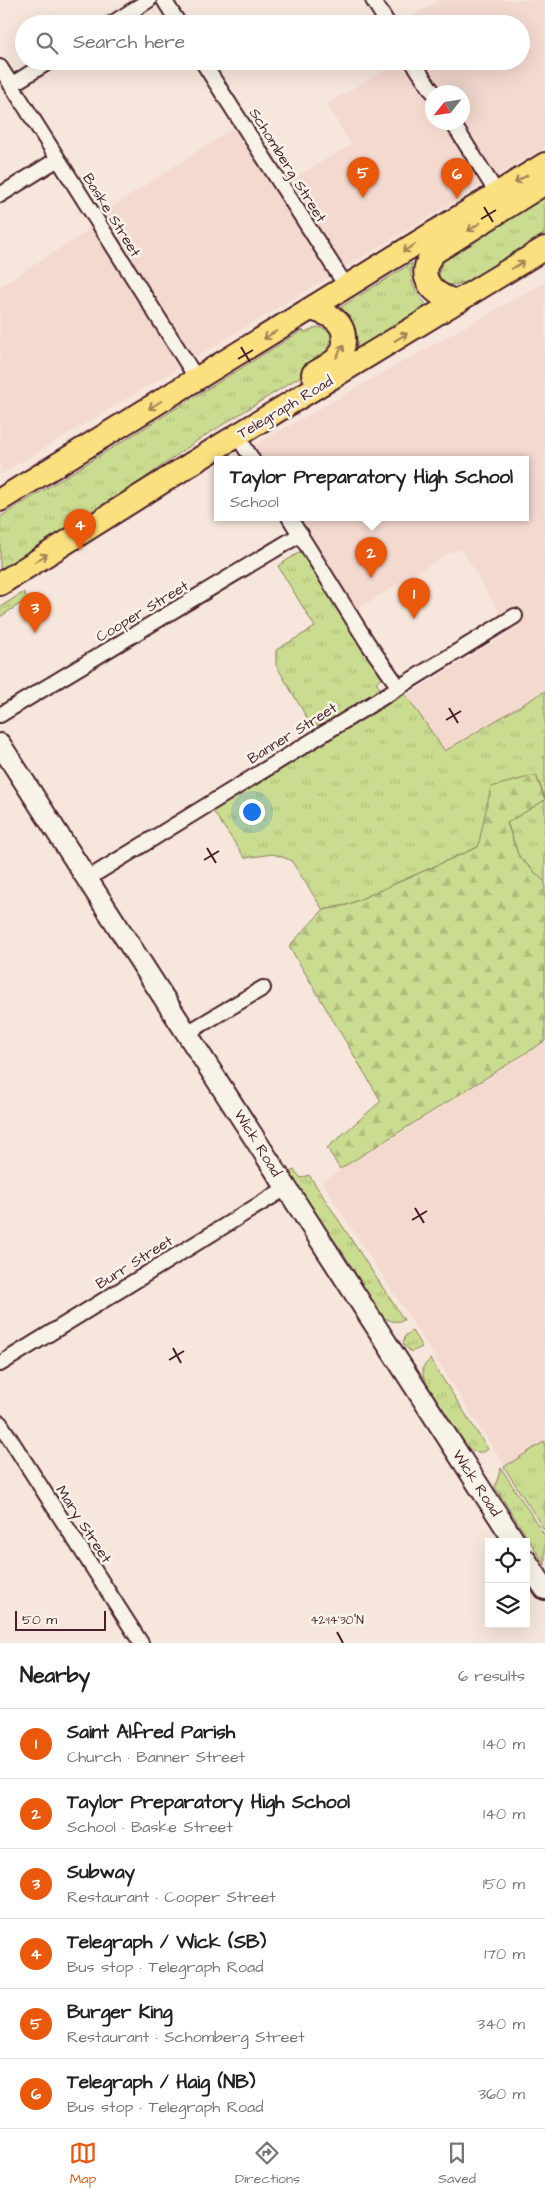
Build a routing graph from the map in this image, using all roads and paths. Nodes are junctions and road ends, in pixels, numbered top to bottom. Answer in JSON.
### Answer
{"nodes":[{"id":1,"x":149,"y":0,"type":"edge"},
{"id":2,"x":164,"y":0,"type":"edge"},
{"id":3,"x":373,"y":0,"type":"edge"},
{"id":4,"x":125,"y":15,"type":"edge"},
{"id":5,"x":173,"y":15,"type":"edge"},
{"id":6,"x":382,"y":15,"type":"edge"},
{"id":7,"x":0,"y":67,"type":"edge"},
{"id":8,"x":35,"y":70,"type":"edge"},
{"id":9,"x":208,"y":70,"type":"edge"},
{"id":10,"x":418,"y":70,"type":"edge"},
{"id":11,"x":11,"y":85,"type":"junction"},
{"id":12,"x":427,"y":85,"type":"edge"},
{"id":13,"x":457,"y":130,"type":"edge"},
{"id":14,"x":58,"y":159,"type":"junction"},
{"id":15,"x":545,"y":164,"type":"edge"},
{"id":16,"x":545,"y":183,"type":"edge"},
{"id":17,"x":497,"y":193,"type":"junction"},
{"id":18,"x":0,"y":194,"type":"edge"},
{"id":19,"x":545,"y":248,"type":"edge"},
{"id":20,"x":346,"y":286,"type":"junction"},
{"id":21,"x":459,"y":301,"type":"junction"},
{"id":22,"x":311,"y":309,"type":"junction"},
{"id":23,"x":197,"y":379,"type":"junction"},
{"id":24,"x":237,"y":435,"type":"junction"},
{"id":25,"x":250,"y":456,"type":"edge"},
{"id":26,"x":176,"y":473,"type":"junction"},
{"id":27,"x":0,"y":500,"type":"edge"},
{"id":28,"x":292,"y":521,"type":"edge"},
{"id":29,"x":300,"y":534,"type":"junction"},
{"id":30,"x":0,"y":584,"type":"edge"},
{"id":31,"x":515,"y":616,"type":"dead end"},
{"id":32,"x":398,"y":686,"type":"junction"},
{"id":33,"x":0,"y":715,"type":"edge"},
{"id":34,"x":0,"y":744,"type":"edge"},
{"id":35,"x":87,"y":879,"type":"junction"},
{"id":36,"x":263,"y":988,"type":"dead end"},
{"id":37,"x":187,"y":1033,"type":"junction"},
{"id":38,"x":286,"y":1188,"type":"junction"},
{"id":39,"x":0,"y":1364,"type":"edge"},
{"id":40,"x":0,"y":1423,"type":"edge"},
{"id":41,"x":512,"y":1538,"type":"edge"},
{"id":42,"x":530,"y":1566,"type":"edge"},
{"id":43,"x":545,"y":1589,"type":"edge"},
{"id":44,"x":141,"y":1643,"type":"edge"}],
"edges":[{"from":1,"to":4,"type":"street"},
{"from":2,"to":5,"type":"street"},
{"from":3,"to":6,"type":"street"},
{"from":7,"to":11,"type":"street","name":"Baske Street"},
{"from":8,"to":11,"type":"street"},
{"from":9,"to":20,"type":"street","name":"Schomberg Street"},
{"from":10,"to":12,"type":"street"},
{"from":11,"to":14,"type":"street","name":"Baske Street"},
{"from":13,"to":17,"type":"street"},
{"from":14,"to":18,"type":"street"},
{"from":14,"to":23,"type":"street","name":"Baske Street"},
{"from":15,"to":17,"type":"main road","one_way":true},
{"from":16,"to":21,"type":"main road","one_way":true},
{"from":17,"to":20,"type":"main road","one_way":true},
{"from":21,"to":19,"type":"main road","name":"Telegraph Road","one_way":true},
{"from":20,"to":22,"type":"main road"},
{"from":24,"to":21,"type":"main road","name":"Telegraph Road","one_way":true},
{"from":22,"to":23,"type":"main road","one_way":true},
{"from":26,"to":22,"type":"main road","one_way":true},
{"from":23,"to":27,"type":"main road","one_way":true},
{"from":24,"to":25,"type":"street"},
{"from":24,"to":26,"type":"main road","name":"Telegraph Road"},
{"from":30,"to":26,"type":"main road","name":"Telegraph Road","one_way":true},
{"from":28,"to":29,"type":"street"},
{"from":29,"to":32,"type":"street"},
{"from":29,"to":33,"type":"street","name":"Cooper Street"},
{"from":31,"to":32,"type":"street","name":"Banner Street"},
{"from":32,"to":35,"type":"street","name":"Banner Street"},
{"from":34,"to":35,"type":"street","name":"Wick Road"},
{"from":35,"to":37,"type":"street","name":"Wick Road"},
{"from":36,"to":37,"type":"street"},
{"from":37,"to":38,"type":"street","name":"Wick Road"},
{"from":38,"to":39,"type":"street","name":"Burr Street"},
{"from":38,"to":41,"type":"street","name":"Wick Road"},
{"from":40,"to":44,"type":"street","name":"Mary Street"},
{"from":42,"to":43,"type":"street"}]}
